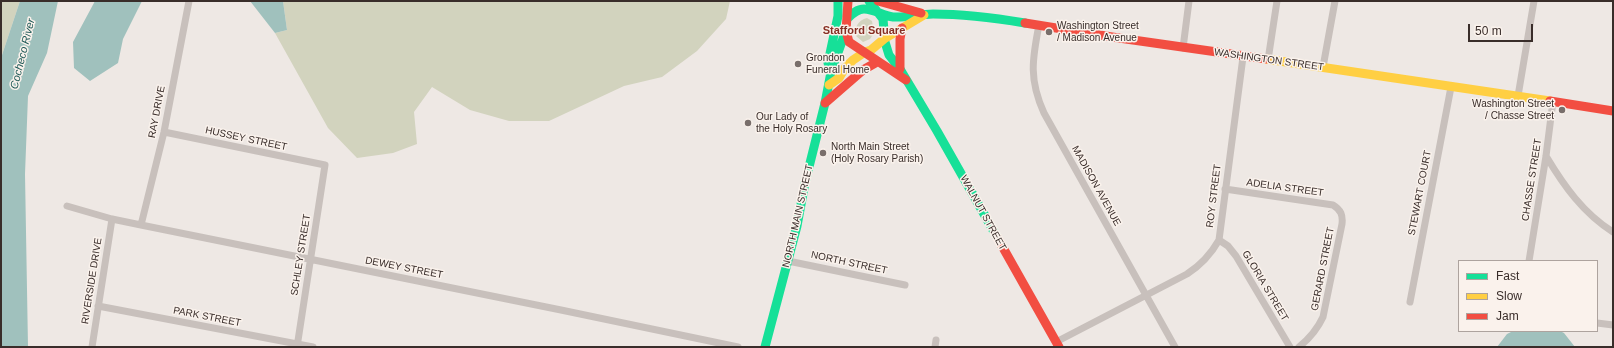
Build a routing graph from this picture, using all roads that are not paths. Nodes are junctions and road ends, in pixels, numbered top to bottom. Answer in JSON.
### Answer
{"nodes":[{"id":1,"x":189,"y":1,"type":"edge"},
{"id":2,"x":838,"y":1,"type":"edge"},
{"id":3,"x":848,"y":1,"type":"edge"},
{"id":4,"x":869,"y":1,"type":"edge"},
{"id":5,"x":878,"y":1,"type":"edge"},
{"id":6,"x":1189,"y":1,"type":"edge"},
{"id":7,"x":1277,"y":1,"type":"edge"},
{"id":8,"x":1335,"y":1,"type":"edge"},
{"id":9,"x":1534,"y":1,"type":"edge"},
{"id":10,"x":880,"y":14,"type":"junction"},
{"id":11,"x":925,"y":14,"type":"junction"},
{"id":12,"x":848,"y":18,"type":"junction"},
{"id":13,"x":1039,"y":25,"type":"junction"},
{"id":14,"x":902,"y":28,"type":"junction"},
{"id":15,"x":845,"y":33,"type":"junction"},
{"id":16,"x":884,"y":39,"type":"junction"},
{"id":17,"x":1183,"y":48,"type":"junction"},
{"id":18,"x":865,"y":52,"type":"junction"},
{"id":19,"x":1243,"y":57,"type":"junction"},
{"id":20,"x":1268,"y":60,"type":"junction"},
{"id":21,"x":877,"y":62,"type":"junction"},
{"id":22,"x":1323,"y":67,"type":"junction"},
{"id":23,"x":900,"y":69,"type":"junction"},
{"id":24,"x":906,"y":80,"type":"junction"},
{"id":25,"x":829,"y":85,"type":"junction"},
{"id":26,"x":1451,"y":87,"type":"junction"},
{"id":27,"x":1518,"y":96,"type":"junction"},
{"id":28,"x":1553,"y":102,"type":"junction"},
{"id":29,"x":825,"y":103,"type":"junction"},
{"id":30,"x":1613,"y":112,"type":"edge"},
{"id":31,"x":164,"y":132,"type":"junction"},
{"id":32,"x":1546,"y":156,"type":"junction"},
{"id":33,"x":325,"y":165,"type":"joint"},
{"id":34,"x":1225,"y":189,"type":"junction"},
{"id":35,"x":67,"y":206,"type":"dead end"},
{"id":36,"x":1340,"y":210,"type":"joint"},
{"id":37,"x":112,"y":219,"type":"junction"},
{"id":38,"x":141,"y":226,"type":"junction"},
{"id":39,"x":1613,"y":232,"type":"edge"},
{"id":40,"x":1219,"y":240,"type":"junction"},
{"id":41,"x":310,"y":260,"type":"junction"},
{"id":42,"x":1529,"y":260,"type":"edge"},
{"id":43,"x":788,"y":261,"type":"junction"},
{"id":44,"x":905,"y":285,"type":"dead end"},
{"id":45,"x":1146,"y":296,"type":"junction"},
{"id":46,"x":1410,"y":302,"type":"dead end"},
{"id":47,"x":98,"y":306,"type":"junction"},
{"id":48,"x":1598,"y":323,"type":"edge"},
{"id":49,"x":1613,"y":325,"type":"edge"},
{"id":50,"x":297,"y":345,"type":"edge"},
{"id":51,"x":1057,"y":345,"type":"edge"},
{"id":52,"x":92,"y":347,"type":"edge"},
{"id":53,"x":313,"y":347,"type":"edge"},
{"id":54,"x":738,"y":347,"type":"edge"},
{"id":55,"x":765,"y":347,"type":"edge"},
{"id":56,"x":1175,"y":347,"type":"edge"},
{"id":57,"x":1290,"y":347,"type":"edge"},
{"id":58,"x":1299,"y":347,"type":"edge"}],
"edges":[{"from":1,"to":31,"type":"street","name":"RAY DRIVE"},
{"from":2,"to":25,"type":"main road","name":"NORTH MAIN STREET"},
{"from":3,"to":12,"type":"main road"},
{"from":4,"to":10,"type":"main road"},
{"from":5,"to":11,"type":"main road"},
{"from":6,"to":17,"type":"street"},
{"from":7,"to":20,"type":"street"},
{"from":8,"to":22,"type":"street"},
{"from":9,"to":27,"type":"street"},
{"from":10,"to":11,"type":"main road","name":"WASHINGTON STREET"},
{"from":10,"to":12,"type":"main road"},
{"from":10,"to":16,"type":"main road"},
{"from":11,"to":13,"type":"main road","name":"WASHINGTON STREET"},
{"from":11,"to":14,"type":"main road"},
{"from":12,"to":15,"type":"main road"},
{"from":13,"to":17,"type":"main road","name":"WASHINGTON STREET"},
{"from":13,"to":45,"type":"street","name":"MADISON AVENUE"},
{"from":14,"to":16,"type":"main road"},
{"from":14,"to":23,"type":"main road"},
{"from":15,"to":18,"type":"main road"},
{"from":15,"to":25,"type":"main road","name":"NORTH MAIN STREET"},
{"from":16,"to":18,"type":"main road"},
{"from":16,"to":23,"type":"main road","name":"WALNUT STREET"},
{"from":17,"to":19,"type":"main road","name":"WASHINGTON STREET"},
{"from":18,"to":21,"type":"main road","name":"WALNUT STREET"},
{"from":18,"to":25,"type":"main road"},
{"from":19,"to":20,"type":"main road","name":"WASHINGTON STREET"},
{"from":19,"to":34,"type":"street","name":"ROY STREET"},
{"from":20,"to":22,"type":"main road","name":"WASHINGTON STREET"},
{"from":21,"to":24,"type":"main road","name":"WALNUT STREET"},
{"from":21,"to":29,"type":"main road"},
{"from":22,"to":26,"type":"main road","name":"WASHINGTON STREET"},
{"from":23,"to":24,"type":"main road","name":"WALNUT STREET"},
{"from":24,"to":51,"type":"main road","name":"WALNUT STREET"},
{"from":25,"to":29,"type":"main road","name":"NORTH MAIN STREET"},
{"from":26,"to":27,"type":"main road","name":"WASHINGTON STREET"},
{"from":26,"to":46,"type":"street","name":"STEWART COURT"},
{"from":27,"to":28,"type":"main road","name":"WASHINGTON STREET"},
{"from":28,"to":30,"type":"main road","name":"WASHINGTON STREET"},
{"from":28,"to":32,"type":"street","name":"CHASSE STREET"},
{"from":29,"to":43,"type":"main road","name":"NORTH MAIN STREET"},
{"from":31,"to":33,"type":"street","name":"HUSSEY STREET"},
{"from":31,"to":38,"type":"street","name":"RAY DRIVE"},
{"from":32,"to":39,"type":"street"},
{"from":32,"to":42,"type":"street","name":"CHASSE STREET"},
{"from":33,"to":41,"type":"street","name":"SCHLEY STREET"},
{"from":34,"to":36,"type":"street","name":"ADELIA STREET"},
{"from":34,"to":40,"type":"street","name":"ROY STREET"},
{"from":35,"to":37,"type":"street","name":"DEWEY STREET"},
{"from":36,"to":58,"type":"street","name":"GERARD STREET"},
{"from":37,"to":38,"type":"street","name":"DEWEY STREET"},
{"from":37,"to":47,"type":"street","name":"RIVERSIDE DRIVE"},
{"from":38,"to":41,"type":"street","name":"DEWEY STREET"},
{"from":40,"to":45,"type":"street","name":"ROY STREET"},
{"from":40,"to":57,"type":"street","name":"GLORIA STREET"},
{"from":41,"to":50,"type":"street","name":"SCHLEY STREET"},
{"from":41,"to":54,"type":"street","name":"DEWEY STREET"},
{"from":43,"to":44,"type":"street","name":"NORTH STREET"},
{"from":43,"to":55,"type":"main road","name":"NORTH MAIN STREET"},
{"from":45,"to":51,"type":"street","name":"ROY STREET"},
{"from":45,"to":56,"type":"street","name":"MADISON AVENUE"},
{"from":47,"to":50,"type":"street","name":"PARK STREET"},
{"from":47,"to":52,"type":"street","name":"RIVERSIDE DRIVE"},
{"from":48,"to":49,"type":"street"},
{"from":50,"to":53,"type":"street","name":"PARK STREET"}]}
